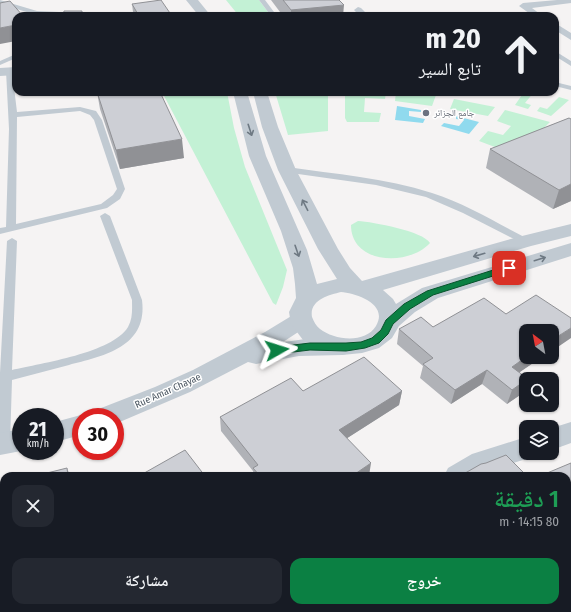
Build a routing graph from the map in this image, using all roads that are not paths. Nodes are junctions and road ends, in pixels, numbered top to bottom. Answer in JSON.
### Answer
{"nodes":[{"id":1,"x":192,"y":0,"type":"edge"},
{"id":2,"x":262,"y":0,"type":"edge"},
{"id":3,"x":571,"y":1,"type":"edge"},
{"id":4,"x":0,"y":2,"type":"edge"},
{"id":5,"x":38,"y":12,"type":"edge"},
{"id":6,"x":202,"y":12,"type":"edge"},
{"id":7,"x":271,"y":12,"type":"edge"},
{"id":8,"x":535,"y":12,"type":"edge"},
{"id":9,"x":559,"y":31,"type":"edge"},
{"id":10,"x":569,"y":42,"type":"edge"},
{"id":11,"x":559,"y":56,"type":"edge"},
{"id":12,"x":571,"y":64,"type":"edge"},
{"id":13,"x":7,"y":68,"type":"edge"},
{"id":14,"x":559,"y":85,"type":"edge"},
{"id":15,"x":11,"y":88,"type":"edge"},
{"id":16,"x":571,"y":88,"type":"edge"},
{"id":17,"x":241,"y":96,"type":"edge"},
{"id":18,"x":261,"y":96,"type":"edge"},
{"id":19,"x":12,"y":115,"type":"junction"},
{"id":20,"x":287,"y":170,"type":"junction"},
{"id":21,"x":105,"y":216,"type":"dead end"},
{"id":22,"x":11,"y":228,"type":"junction"},
{"id":23,"x":0,"y":231,"type":"edge"},
{"id":24,"x":569,"y":235,"type":"edge"},
{"id":25,"x":12,"y":241,"type":"dead end"},
{"id":26,"x":525,"y":241,"type":"junction"},
{"id":27,"x":359,"y":287,"type":"junction"},
{"id":28,"x":306,"y":297,"type":"junction"},
{"id":29,"x":301,"y":320,"type":"junction"},
{"id":30,"x":389,"y":322,"type":"junction"},
{"id":31,"x":346,"y":347,"type":"junction"},
{"id":32,"x":230,"y":363,"type":"junction"},
{"id":33,"x":3,"y":377,"type":"edge"},
{"id":34,"x":124,"y":409,"type":"edge"},
{"id":35,"x":571,"y":432,"type":"edge"},
{"id":36,"x":559,"y":436,"type":"edge"},
{"id":37,"x":8,"y":442,"type":"edge"},
{"id":38,"x":519,"y":450,"type":"edge"},
{"id":39,"x":464,"y":472,"type":"edge"}],
"edges":[{"from":1,"to":6,"type":"street"},
{"from":2,"to":7,"type":"lane"},
{"from":3,"to":8,"type":"street"},
{"from":4,"to":5,"type":"lane"},
{"from":9,"to":10,"type":"street"},
{"from":11,"to":12,"type":"lane"},
{"from":13,"to":15,"type":"lane"},
{"from":14,"to":16,"type":"lane"},
{"from":15,"to":19,"type":"lane"},
{"from":17,"to":28,"type":"street","one_way":true},
{"from":18,"to":20,"type":"street"},
{"from":19,"to":22,"type":"lane"},
{"from":19,"to":22,"type":"lane"},
{"from":20,"to":26,"type":"lane"},
{"from":27,"to":20,"type":"street","one_way":true},
{"from":21,"to":33,"type":"lane"},
{"from":22,"to":23,"type":"lane"},
{"from":24,"to":26,"type":"street"},
{"from":30,"to":24,"type":"street","one_way":true},
{"from":25,"to":33,"type":"lane"},
{"from":26,"to":27,"type":"street","one_way":true},
{"from":27,"to":28,"type":"street"},
{"from":27,"to":30,"type":"street"},
{"from":28,"to":29,"type":"street"},
{"from":29,"to":31,"type":"street"},
{"from":29,"to":32,"type":"street","name":"Rue Amar Chayae"},
{"from":30,"to":31,"type":"street"},
{"from":31,"to":32,"type":"street","name":"Rue Amar Chayae"},
{"from":32,"to":34,"type":"street","name":"Rue Amar Chayae"},
{"from":33,"to":37,"type":"lane"},
{"from":35,"to":36,"type":"street"},
{"from":38,"to":39,"type":"street"}]}
